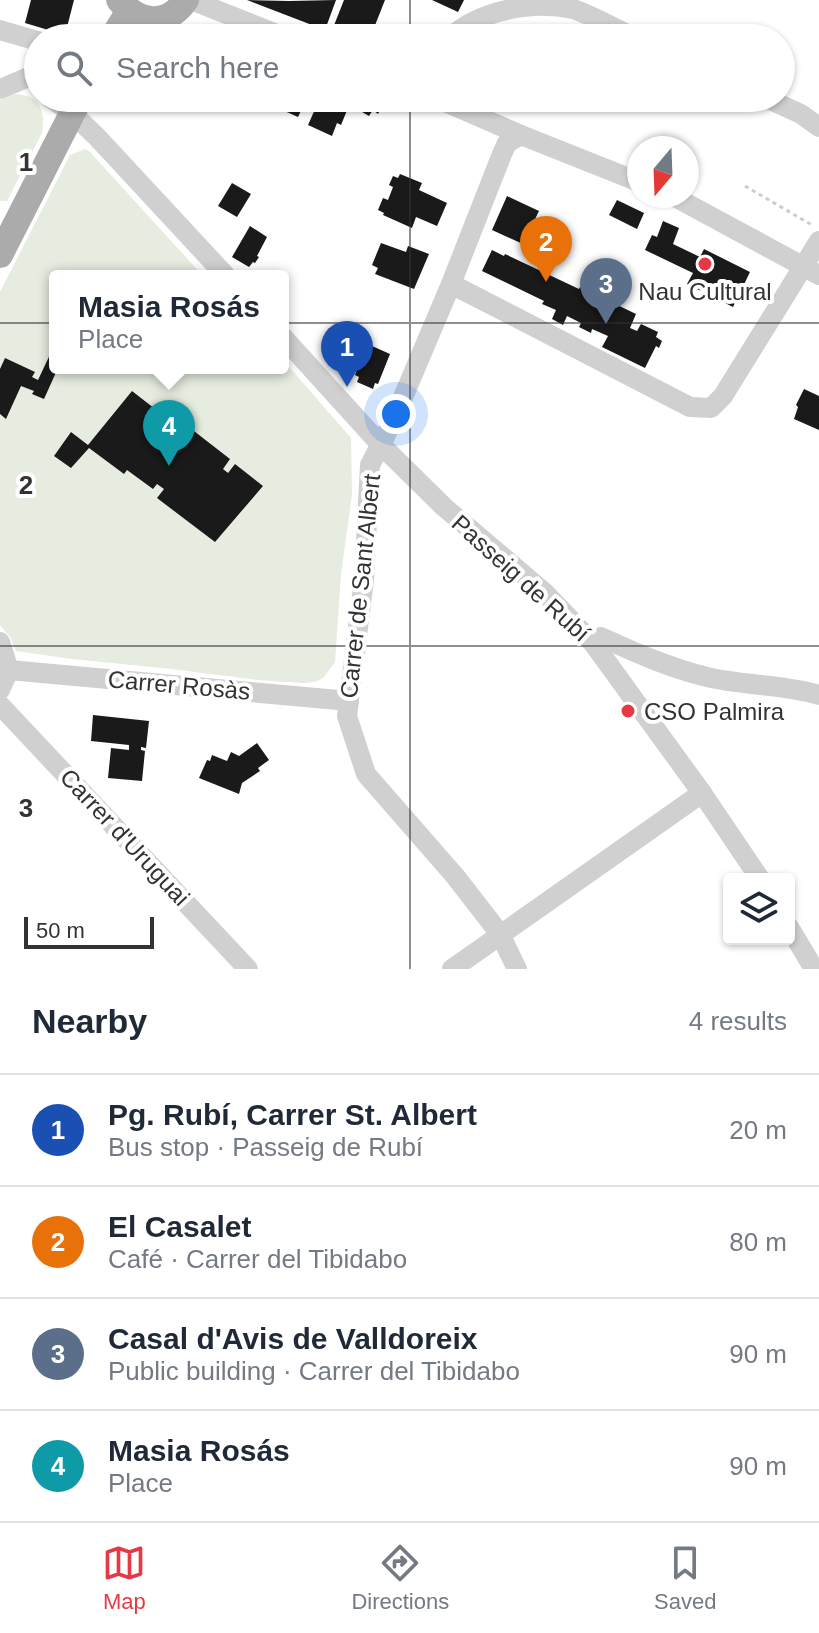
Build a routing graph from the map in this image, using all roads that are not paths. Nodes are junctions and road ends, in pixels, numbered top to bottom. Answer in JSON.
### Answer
{"nodes":[{"id":1,"x":189,"y":0,"type":"edge"},
{"id":2,"x":117,"y":16,"type":"edge"},
{"id":3,"x":251,"y":24,"type":"edge"},
{"id":4,"x":470,"y":24,"type":"edge"},
{"id":5,"x":606,"y":24,"type":"edge"},
{"id":6,"x":0,"y":30,"type":"edge"},
{"id":7,"x":24,"y":37,"type":"edge"},
{"id":8,"x":24,"y":79,"type":"edge"},
{"id":9,"x":0,"y":89,"type":"edge"},
{"id":10,"x":795,"y":111,"type":"edge"},
{"id":11,"x":64,"y":112,"type":"edge"},
{"id":12,"x":76,"y":112,"type":"edge"},
{"id":13,"x":468,"y":112,"type":"edge"},
{"id":14,"x":819,"y":127,"type":"edge"},
{"id":15,"x":521,"y":135,"type":"junction"},
{"id":16,"x":627,"y":177,"type":"edge"},
{"id":17,"x":695,"y":208,"type":"edge"},
{"id":18,"x":819,"y":241,"type":"edge"},
{"id":19,"x":0,"y":255,"type":"edge"},
{"id":20,"x":220,"y":270,"type":"edge"},
{"id":21,"x":811,"y":270,"type":"edge"},
{"id":22,"x":451,"y":284,"type":"junction"},
{"id":23,"x":289,"y":344,"type":"edge"},
{"id":24,"x":380,"y":444,"type":"junction"},
{"id":25,"x":0,"y":642,"type":"edge"},
{"id":26,"x":593,"y":643,"type":"junction"},
{"id":27,"x":9,"y":670,"type":"junction"},
{"id":28,"x":0,"y":690,"type":"edge"},
{"id":29,"x":819,"y":695,"type":"edge"},
{"id":30,"x":349,"y":701,"type":"junction"},
{"id":31,"x":0,"y":705,"type":"edge"},
{"id":32,"x":702,"y":793,"type":"junction"},
{"id":33,"x":756,"y":873,"type":"edge"},
{"id":34,"x":500,"y":934,"type":"junction"},
{"id":35,"x":795,"y":937,"type":"edge"},
{"id":36,"x":248,"y":969,"type":"edge"},
{"id":37,"x":452,"y":969,"type":"edge"},
{"id":38,"x":517,"y":969,"type":"edge"},
{"id":39,"x":814,"y":969,"type":"edge"}],
"edges":[{"from":1,"to":2,"type":"main road"},
{"from":1,"to":3,"type":"street"},
{"from":4,"to":5,"type":"street"},
{"from":6,"to":7,"type":"street"},
{"from":8,"to":9,"type":"street"},
{"from":10,"to":14,"type":"street"},
{"from":11,"to":19,"type":"main road"},
{"from":12,"to":20,"type":"street"},
{"from":13,"to":15,"type":"street"},
{"from":15,"to":16,"type":"street"},
{"from":15,"to":22,"type":"street","name":"Carrer de Sant Albert"},
{"from":17,"to":21,"type":"street"},
{"from":18,"to":21,"type":"street"},
{"from":21,"to":22,"type":"street"},
{"from":22,"to":24,"type":"street","name":"Carrer de Sant Albert"},
{"from":23,"to":24,"type":"street","name":"Passeig de Rubí"},
{"from":24,"to":26,"type":"street","name":"Passeig de Rubí"},
{"from":24,"to":30,"type":"street","name":"Carrer de Sant Albert"},
{"from":25,"to":27,"type":"street"},
{"from":26,"to":29,"type":"street"},
{"from":26,"to":32,"type":"street","name":"Passeig de Rubí"},
{"from":27,"to":28,"type":"street"},
{"from":27,"to":30,"type":"street","name":"Carrer Rosàs"},
{"from":30,"to":34,"type":"street","name":"Carrer de Sant Albert"},
{"from":31,"to":36,"type":"street","name":"Carrer d'Uruguai"},
{"from":32,"to":33,"type":"street","name":"Passeig de Rubí"},
{"from":32,"to":34,"type":"street"},
{"from":34,"to":37,"type":"street"},
{"from":34,"to":38,"type":"street","name":"Carrer de Sant Albert"},
{"from":35,"to":39,"type":"street"}]}
